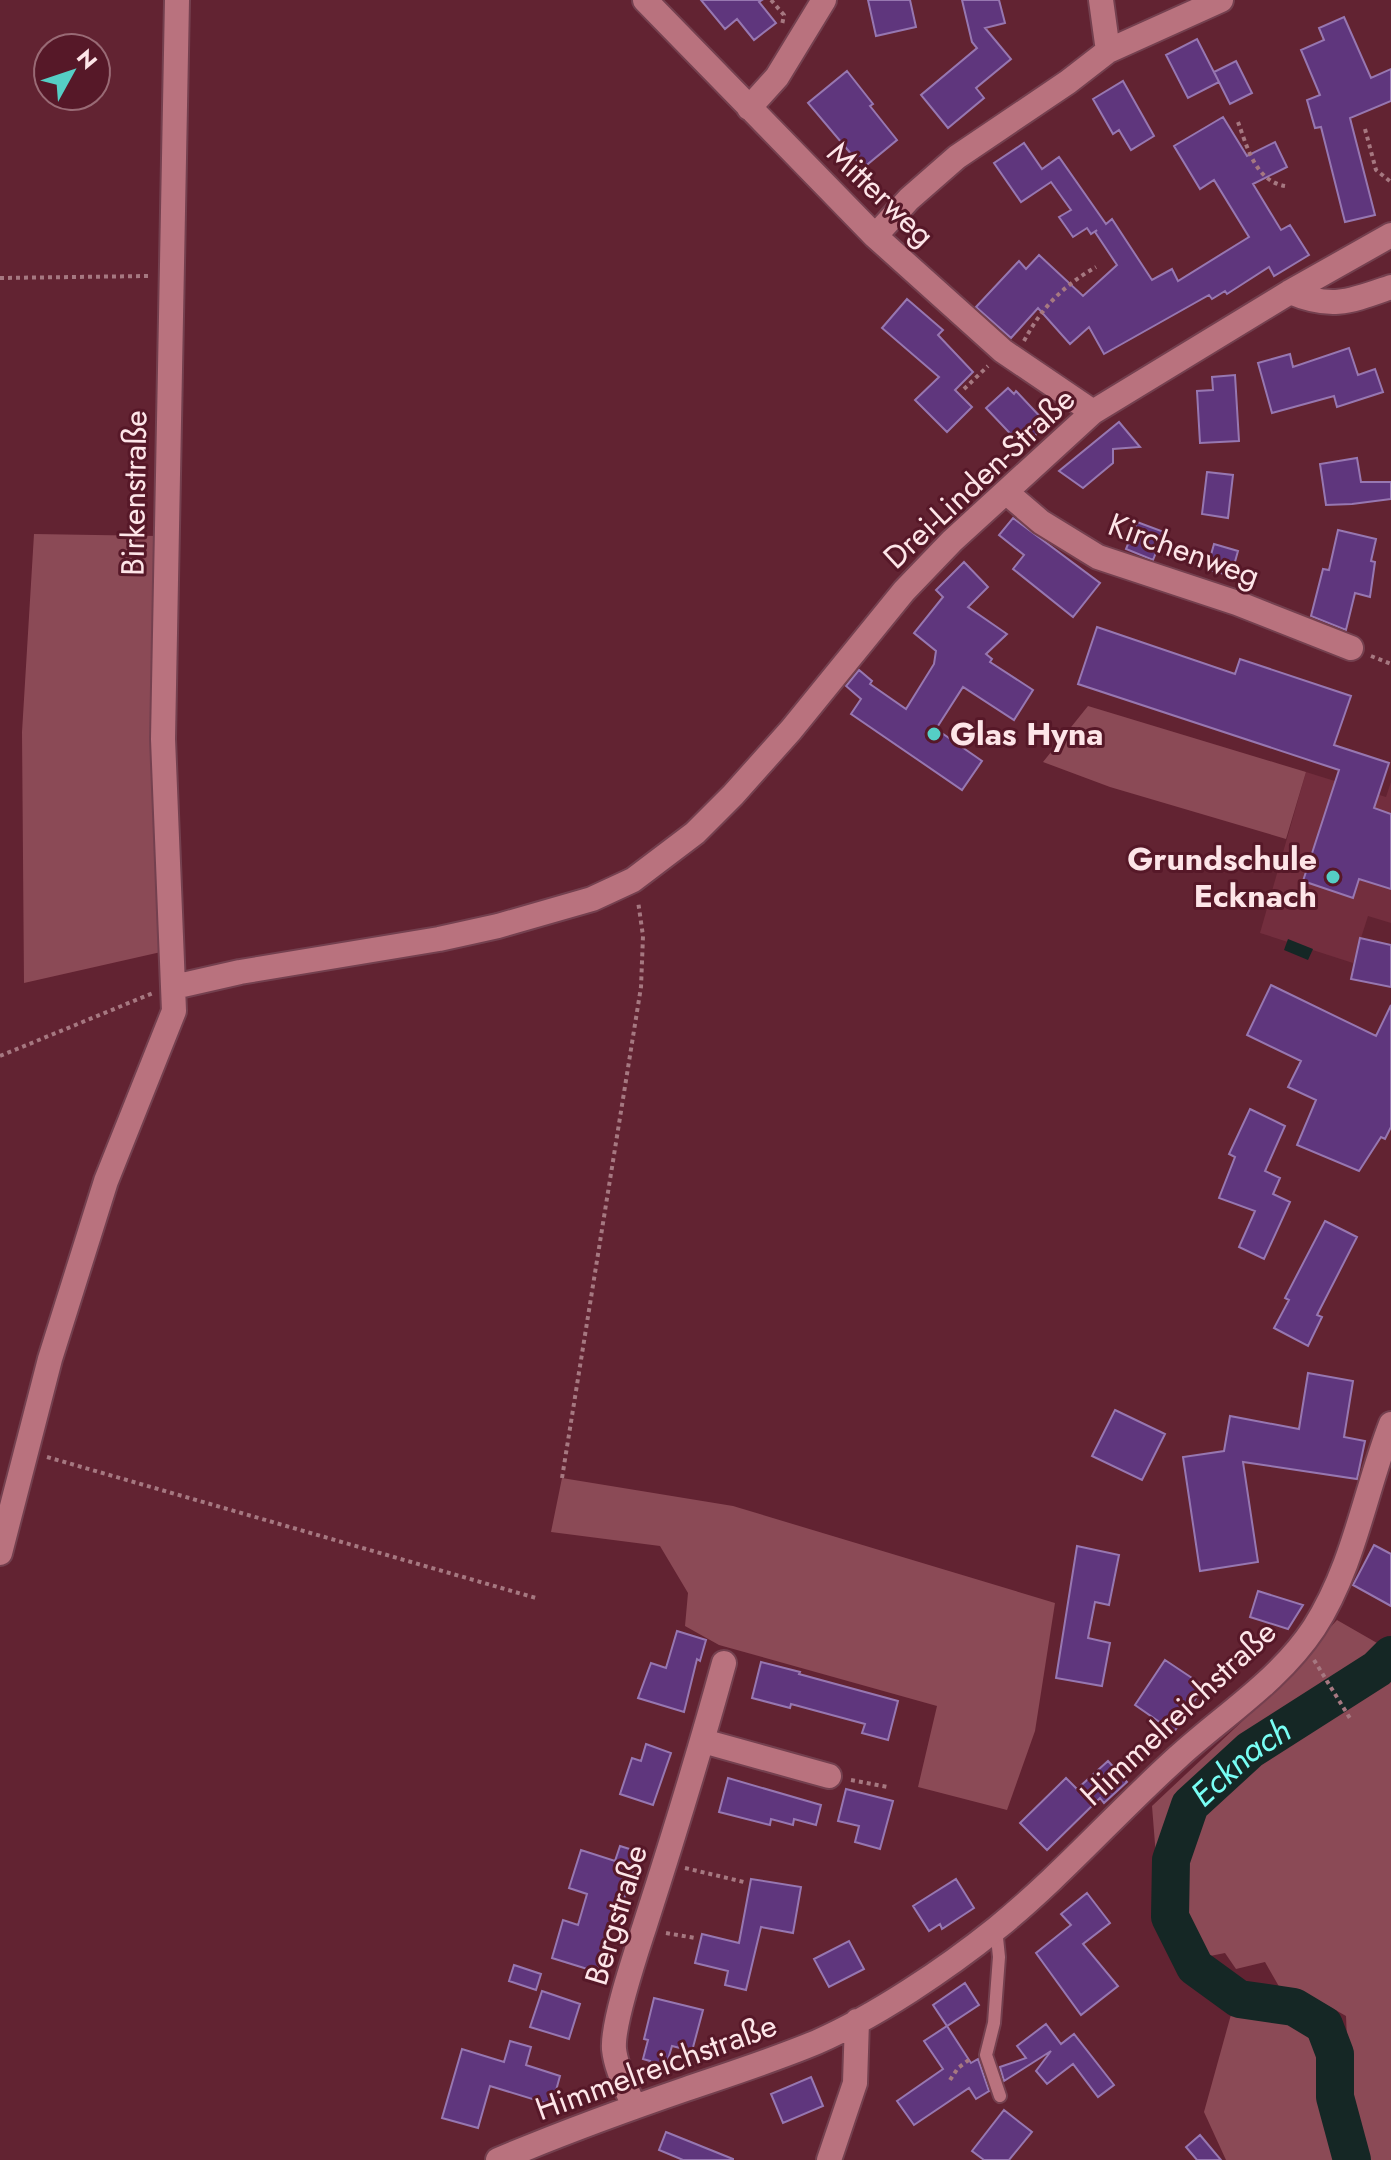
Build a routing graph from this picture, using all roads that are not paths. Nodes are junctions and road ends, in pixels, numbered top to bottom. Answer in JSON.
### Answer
{"nodes":[{"id":1,"x":177,"y":0,"type":"edge"},
{"id":2,"x":645,"y":0,"type":"edge"},
{"id":3,"x":824,"y":0,"type":"edge"},
{"id":4,"x":1101,"y":0,"type":"edge"},
{"id":5,"x":1221,"y":0,"type":"edge"},
{"id":6,"x":1108,"y":51,"type":"junction"},
{"id":7,"x":749,"y":108,"type":"junction"},
{"id":8,"x":1391,"y":235,"type":"edge"},
{"id":9,"x":875,"y":236,"type":"junction"},
{"id":10,"x":1391,"y":287,"type":"edge"},
{"id":11,"x":1290,"y":292,"type":"junction"},
{"id":12,"x":1093,"y":412,"type":"junction"},
{"id":13,"x":1006,"y":492,"type":"junction"},
{"id":14,"x":1351,"y":648,"type":"dead end"},
{"id":15,"x":174,"y":987,"type":"junction"},
{"id":16,"x":1391,"y":1424,"type":"edge"},
{"id":17,"x":0,"y":1553,"type":"edge"},
{"id":18,"x":724,"y":1663,"type":"dead end"},
{"id":19,"x":703,"y":1741,"type":"junction"},
{"id":20,"x":829,"y":1776,"type":"road end"},
{"id":21,"x":996,"y":1928,"type":"junction"},
{"id":22,"x":857,"y":2021,"type":"junction"},
{"id":23,"x":1000,"y":2096,"type":"dead end"},
{"id":24,"x":634,"y":2107,"type":"junction"},
{"id":25,"x":498,"y":2160,"type":"edge"},
{"id":26,"x":829,"y":2160,"type":"edge"}],
"edges":[{"from":1,"to":15,"type":"street","name":"Birkenstraße"},
{"from":2,"to":7,"type":"street","name":"Mitterweg"},
{"from":3,"to":7,"type":"street"},
{"from":4,"to":6,"type":"street"},
{"from":5,"to":6,"type":"street"},
{"from":6,"to":9,"type":"street"},
{"from":7,"to":9,"type":"street","name":"Mitterweg"},
{"from":8,"to":11,"type":"street","name":"Drei-Linden-Straße"},
{"from":9,"to":12,"type":"street","name":"Mitterweg"},
{"from":10,"to":11,"type":"street"},
{"from":11,"to":12,"type":"street","name":"Drei-Linden-Straße"},
{"from":12,"to":13,"type":"street","name":"Drei-Linden-Straße"},
{"from":13,"to":14,"type":"street","name":"Kirchenweg"},
{"from":13,"to":15,"type":"street","name":"Drei-Linden-Straße"},
{"from":15,"to":17,"type":"street","name":"Birkenstraße"},
{"from":16,"to":21,"type":"street","name":"Himmelreichstraße"},
{"from":18,"to":19,"type":"street","name":"Bergstraße"},
{"from":19,"to":20,"type":"street"},
{"from":19,"to":24,"type":"street","name":"Bergstraße"},
{"from":21,"to":22,"type":"street","name":"Himmelreichstraße"},
{"from":21,"to":23,"type":"lane"},
{"from":22,"to":24,"type":"street","name":"Himmelreichstraße"},
{"from":22,"to":26,"type":"street"},
{"from":24,"to":25,"type":"street","name":"Himmelreichstraße"}]}
